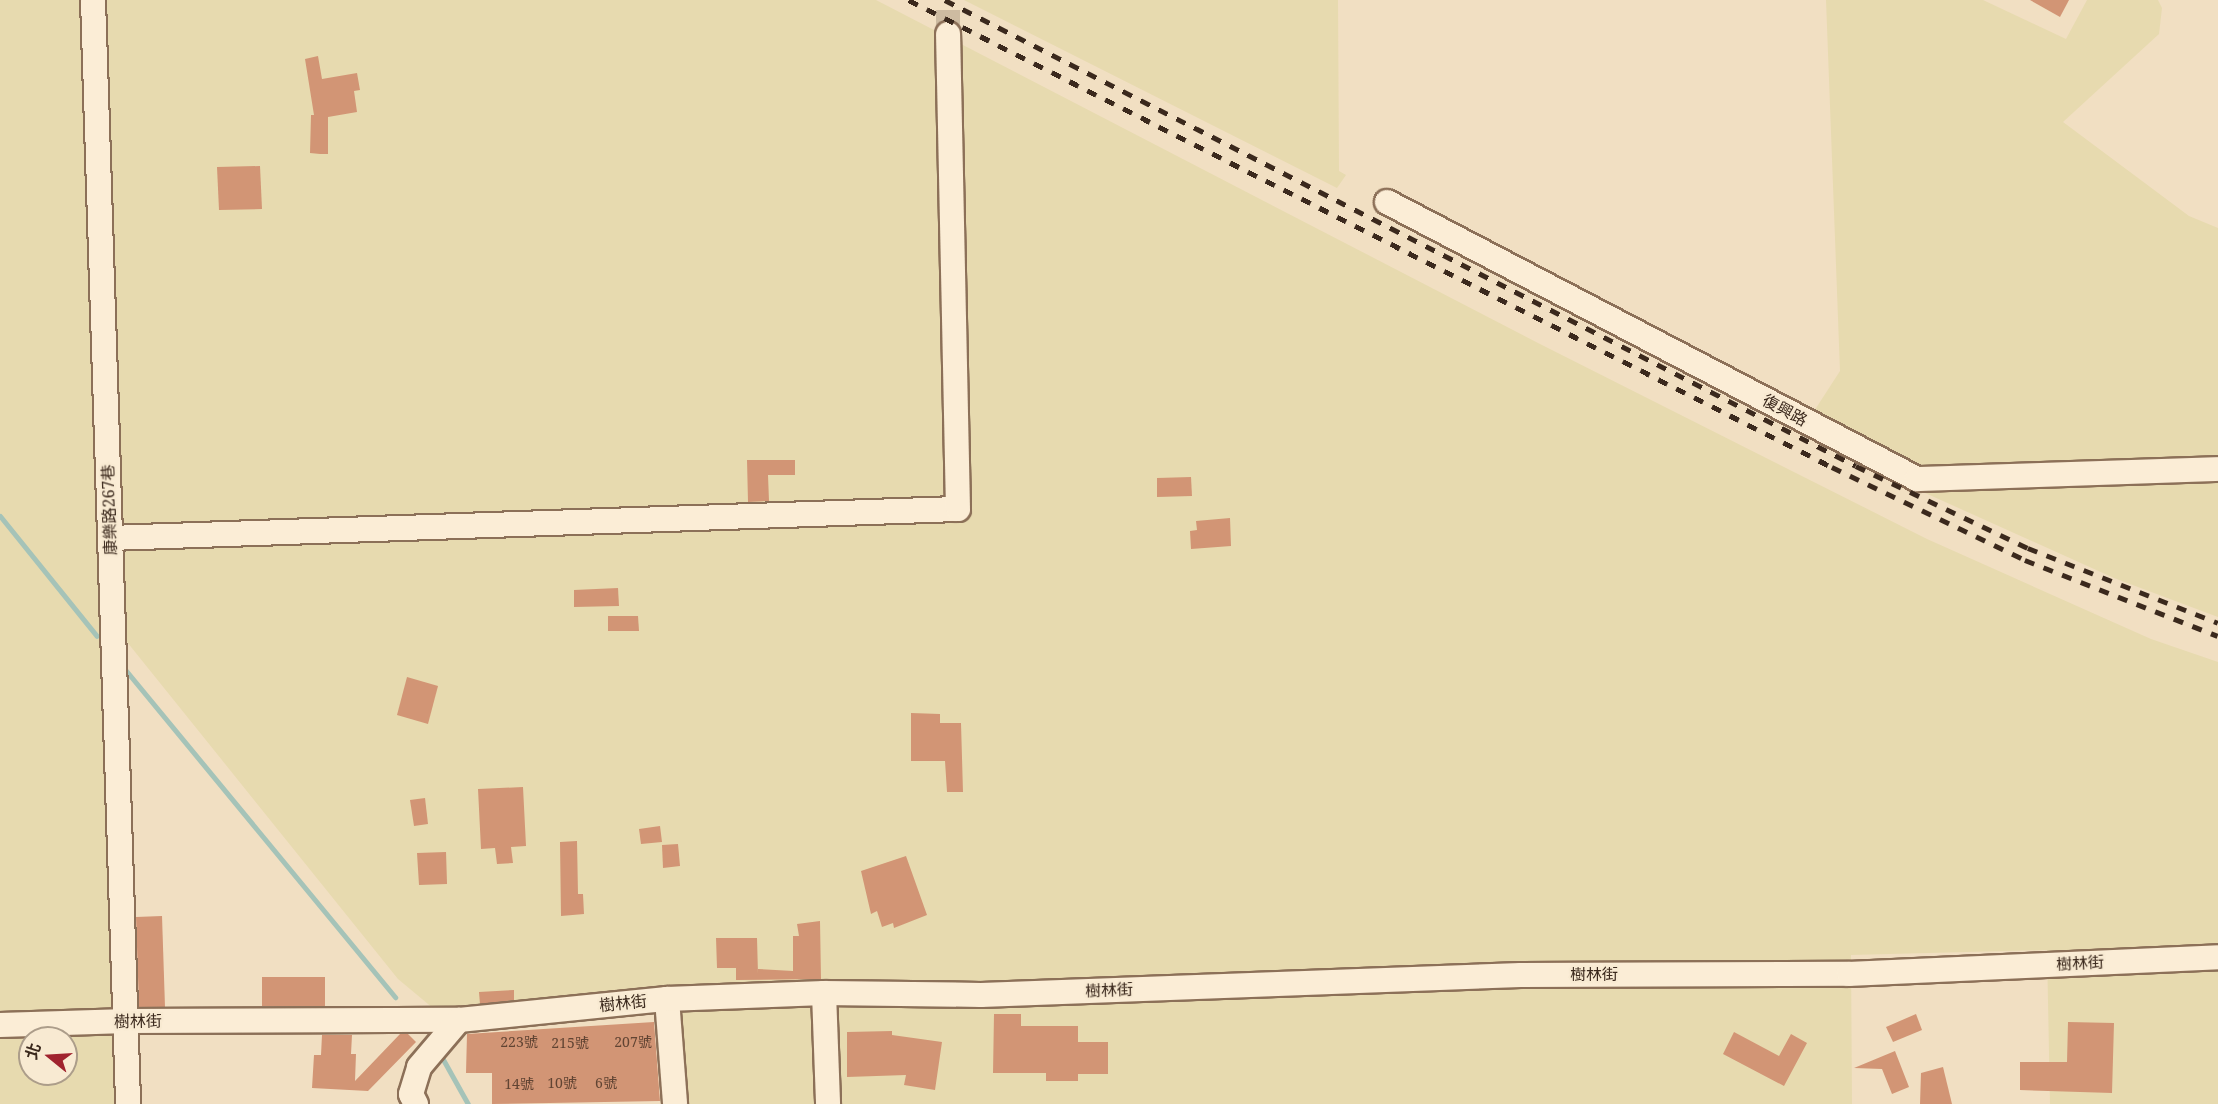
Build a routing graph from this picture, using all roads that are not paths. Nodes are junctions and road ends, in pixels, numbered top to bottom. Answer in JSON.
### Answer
{"nodes":[{"id":1,"x":93,"y":0,"type":"edge"},
{"id":2,"x":948,"y":34,"type":"tunnel mouth"},
{"id":3,"x":1387,"y":202,"type":"dead end"},
{"id":4,"x":2218,"y":469,"type":"edge"},
{"id":5,"x":110,"y":538,"type":"junction"},
{"id":6,"x":2218,"y":957,"type":"edge"},
{"id":7,"x":824,"y":993,"type":"junction"},
{"id":8,"x":667,"y":999,"type":"junction"},
{"id":9,"x":459,"y":1020,"type":"junction"},
{"id":10,"x":127,"y":1021,"type":"junction"},
{"id":11,"x":0,"y":1025,"type":"edge"},
{"id":12,"x":128,"y":1104,"type":"edge"},
{"id":13,"x":416,"y":1104,"type":"edge"},
{"id":14,"x":675,"y":1104,"type":"edge"},
{"id":15,"x":828,"y":1104,"type":"edge"}],
"edges":[{"from":1,"to":5,"type":"street","name":"康樂路267巷"},
{"from":2,"to":5,"type":"street"},
{"from":3,"to":4,"type":"street","name":"復興路"},
{"from":5,"to":10,"type":"street","name":"康樂路267巷"},
{"from":6,"to":7,"type":"street","name":"樹林街"},
{"from":7,"to":8,"type":"street","name":"樹林街"},
{"from":7,"to":15,"type":"street"},
{"from":8,"to":9,"type":"street","name":"樹林街"},
{"from":8,"to":14,"type":"street"},
{"from":9,"to":10,"type":"street","name":"樹林街"},
{"from":9,"to":13,"type":"street"},
{"from":10,"to":11,"type":"street","name":"樹林街"},
{"from":10,"to":12,"type":"street","name":"康樂路267巷"}]}
